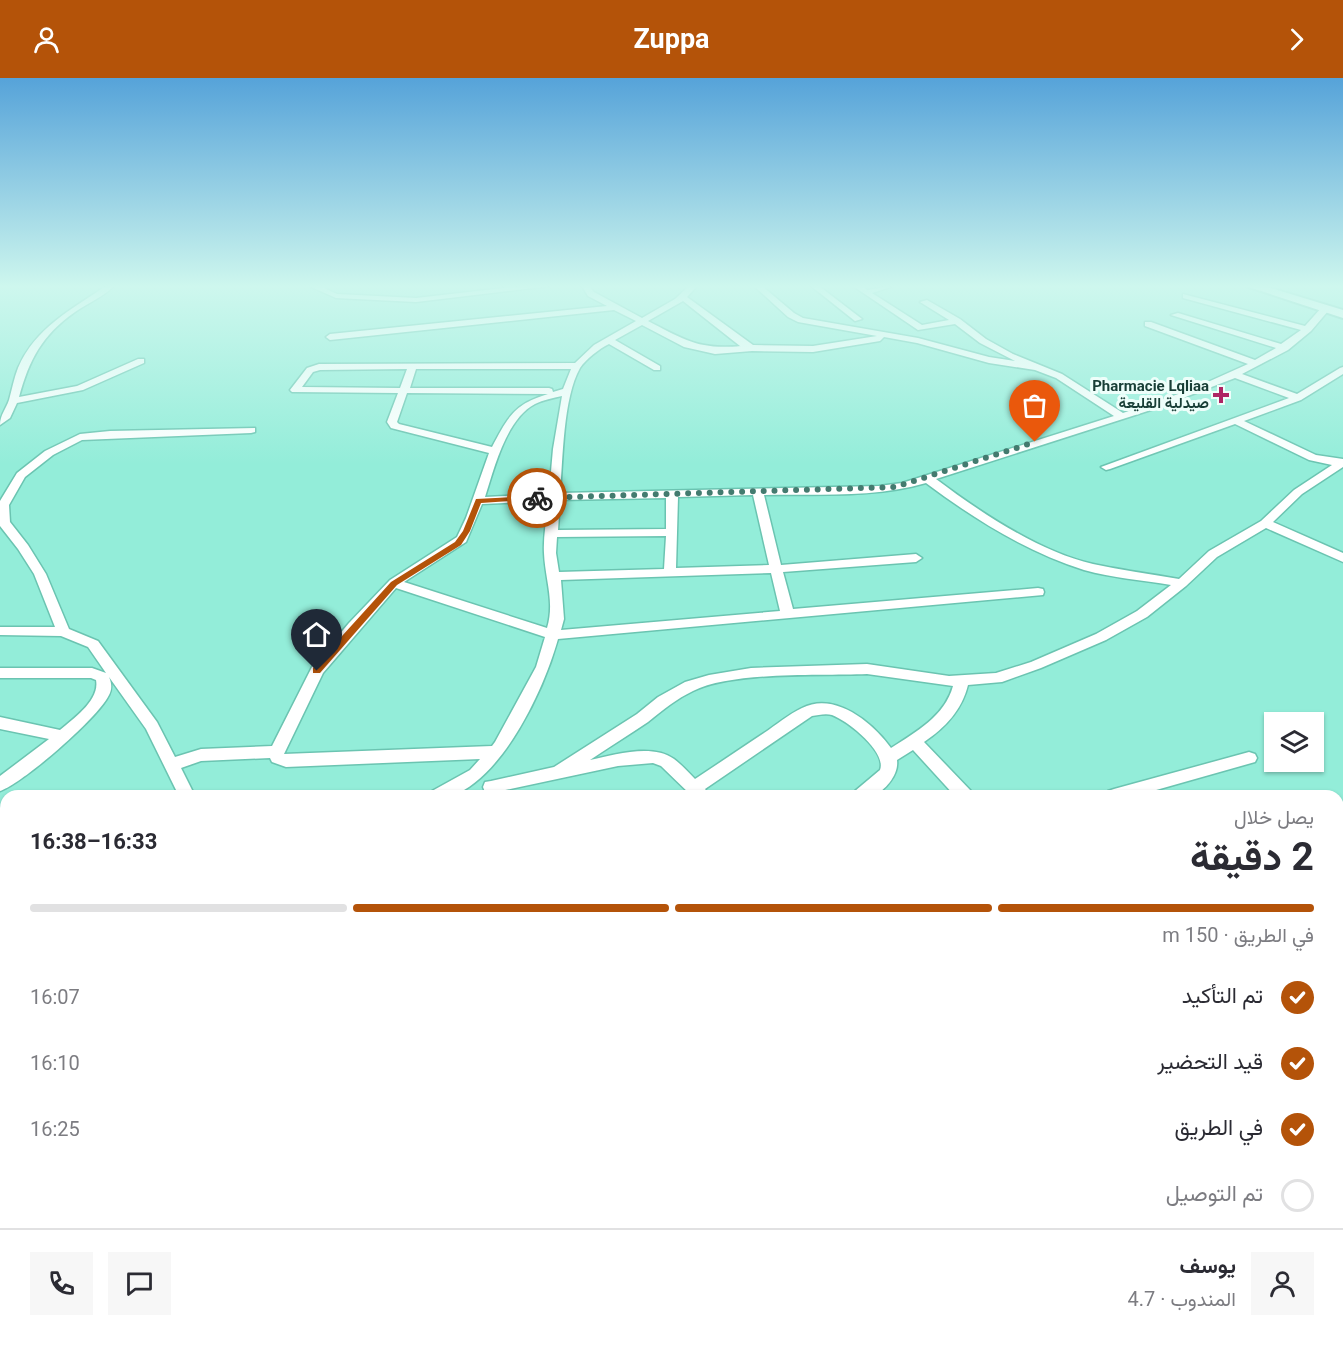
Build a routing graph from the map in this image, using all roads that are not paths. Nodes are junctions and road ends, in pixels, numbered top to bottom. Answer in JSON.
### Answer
{"nodes":[{"id":1,"x":38,"y":345,"type":"edge"},
{"id":2,"x":602,"y":345,"type":"edge"},
{"id":3,"x":617,"y":345,"type":"edge"},
{"id":4,"x":688,"y":345,"type":"edge"},
{"id":5,"x":746,"y":345,"type":"edge"},
{"id":6,"x":837,"y":345,"type":"edge"},
{"id":7,"x":927,"y":345,"type":"edge"},
{"id":8,"x":990,"y":345,"type":"edge"},
{"id":9,"x":1206,"y":345,"type":"edge"},
{"id":10,"x":1276,"y":345,"type":"edge"},
{"id":11,"x":1288,"y":345,"type":"edge"},
{"id":12,"x":752,"y":348,"type":"junction"},
{"id":13,"x":1285,"y":348,"type":"junction"},
{"id":14,"x":141,"y":361,"type":"dead end"},
{"id":15,"x":1254,"y":363,"type":"junction"},
{"id":16,"x":413,"y":366,"type":"junction"},
{"id":17,"x":577,"y":366,"type":"junction"},
{"id":18,"x":657,"y":368,"type":"dead end"},
{"id":19,"x":1043,"y":368,"type":"junction"},
{"id":20,"x":1343,"y":370,"type":"edge"},
{"id":21,"x":1233,"y":374,"type":"junction"},
{"id":22,"x":1331,"y":379,"type":"junction"},
{"id":23,"x":1343,"y":384,"type":"edge"},
{"id":24,"x":405,"y":392,"type":"junction"},
{"id":25,"x":567,"y":392,"type":"junction"},
{"id":26,"x":1298,"y":398,"type":"junction"},
{"id":27,"x":13,"y":401,"type":"junction"},
{"id":28,"x":1120,"y":416,"type":"junction"},
{"id":29,"x":1235,"y":420,"type":"junction"},
{"id":30,"x":0,"y":422,"type":"edge"},
{"id":31,"x":251,"y":430,"type":"dead end"},
{"id":32,"x":495,"y":451,"type":"junction"},
{"id":33,"x":1341,"y":462,"type":"edge"},
{"id":34,"x":1106,"y":467,"type":"dead end"},
{"id":35,"x":927,"y":478,"type":"junction"},
{"id":36,"x":758,"y":492,"type":"junction"},
{"id":37,"x":672,"y":494,"type":"junction"},
{"id":38,"x":554,"y":497,"type":"junction"},
{"id":39,"x":478,"y":501,"type":"junction"},
{"id":40,"x":1265,"y":523,"type":"junction"},
{"id":41,"x":672,"y":532,"type":"junction"},
{"id":42,"x":551,"y":534,"type":"junction"},
{"id":43,"x":916,"y":558,"type":"dead end"},
{"id":44,"x":1343,"y":558,"type":"edge"},
{"id":45,"x":776,"y":569,"type":"junction"},
{"id":46,"x":670,"y":572,"type":"junction"},
{"id":47,"x":553,"y":576,"type":"junction"},
{"id":48,"x":394,"y":583,"type":"junction"},
{"id":49,"x":1182,"y":583,"type":"junction"},
{"id":50,"x":1038,"y":592,"type":"dead end"},
{"id":51,"x":787,"y":614,"type":"junction"},
{"id":52,"x":0,"y":631,"type":"edge"},
{"id":53,"x":63,"y":632,"type":"junction"},
{"id":54,"x":553,"y":635,"type":"junction"},
{"id":55,"x":0,"y":673,"type":"edge"},
{"id":56,"x":962,"y":681,"type":"junction"},
{"id":57,"x":0,"y":723,"type":"edge"},
{"id":58,"x":62,"y":736,"type":"junction"},
{"id":59,"x":914,"y":741,"type":"junction"},
{"id":60,"x":277,"y":752,"type":"junction"},
{"id":61,"x":496,"y":752,"type":"junction"},
{"id":62,"x":888,"y":758,"type":"junction"},
{"id":63,"x":1249,"y":758,"type":"dead end"},
{"id":64,"x":173,"y":764,"type":"junction"},
{"id":65,"x":476,"y":774,"type":"junction"},
{"id":66,"x":556,"y":774,"type":"junction"},
{"id":67,"x":3,"y":781,"type":"edge"},
{"id":68,"x":184,"y":790,"type":"edge"},
{"id":69,"x":448,"y":790,"type":"edge"},
{"id":70,"x":491,"y":790,"type":"edge"},
{"id":71,"x":499,"y":790,"type":"edge"},
{"id":72,"x":696,"y":790,"type":"edge"},
{"id":73,"x":701,"y":790,"type":"edge"},
{"id":74,"x":868,"y":790,"type":"edge"},
{"id":75,"x":959,"y":790,"type":"edge"},
{"id":76,"x":1135,"y":790,"type":"edge"}],
"edges":[{"from":1,"to":27,"type":"street"},
{"from":2,"to":17,"type":"street"},
{"from":3,"to":18,"type":"street"},
{"from":4,"to":12,"type":"street"},
{"from":5,"to":12,"type":"street"},
{"from":6,"to":12,"type":"street"},
{"from":7,"to":19,"type":"street"},
{"from":8,"to":19,"type":"street"},
{"from":9,"to":15,"type":"street"},
{"from":10,"to":13,"type":"street"},
{"from":11,"to":13,"type":"street"},
{"from":13,"to":15,"type":"street"},
{"from":14,"to":27,"type":"street"},
{"from":15,"to":21,"type":"street"},
{"from":16,"to":17,"type":"street"},
{"from":16,"to":24,"type":"street"},
{"from":16,"to":24,"type":"street"},
{"from":17,"to":25,"type":"street"},
{"from":19,"to":28,"type":"street"},
{"from":20,"to":22,"type":"street"},
{"from":21,"to":26,"type":"street"},
{"from":21,"to":28,"type":"street"},
{"from":22,"to":23,"type":"street"},
{"from":22,"to":26,"type":"street"},
{"from":24,"to":25,"type":"street"},
{"from":24,"to":32,"type":"street"},
{"from":25,"to":32,"type":"street"},
{"from":25,"to":38,"type":"street"},
{"from":26,"to":29,"type":"street"},
{"from":27,"to":30,"type":"street"},
{"from":28,"to":35,"type":"street"},
{"from":29,"to":33,"type":"street"},
{"from":29,"to":34,"type":"street"},
{"from":31,"to":53,"type":"street"},
{"from":32,"to":39,"type":"street"},
{"from":33,"to":40,"type":"street"},
{"from":35,"to":36,"type":"street"},
{"from":35,"to":49,"type":"street"},
{"from":36,"to":37,"type":"street"},
{"from":36,"to":45,"type":"street"},
{"from":37,"to":38,"type":"street"},
{"from":37,"to":41,"type":"street"},
{"from":38,"to":39,"type":"street"},
{"from":38,"to":42,"type":"street"},
{"from":39,"to":48,"type":"street"},
{"from":40,"to":44,"type":"street"},
{"from":40,"to":49,"type":"street"},
{"from":41,"to":42,"type":"street"},
{"from":41,"to":46,"type":"street"},
{"from":42,"to":47,"type":"street"},
{"from":43,"to":45,"type":"street"},
{"from":45,"to":46,"type":"street"},
{"from":45,"to":51,"type":"street"},
{"from":46,"to":47,"type":"street"},
{"from":47,"to":54,"type":"street"},
{"from":48,"to":54,"type":"street"},
{"from":48,"to":60,"type":"street"},
{"from":49,"to":56,"type":"street"},
{"from":50,"to":51,"type":"street"},
{"from":51,"to":54,"type":"street"},
{"from":52,"to":53,"type":"street"},
{"from":53,"to":64,"type":"street"},
{"from":54,"to":61,"type":"street"},
{"from":55,"to":58,"type":"street"},
{"from":56,"to":59,"type":"street"},
{"from":56,"to":66,"type":"street"},
{"from":57,"to":58,"type":"street"},
{"from":58,"to":67,"type":"street"},
{"from":59,"to":62,"type":"street"},
{"from":59,"to":75,"type":"street"},
{"from":60,"to":61,"type":"street"},
{"from":60,"to":64,"type":"street"},
{"from":61,"to":65,"type":"street"},
{"from":62,"to":73,"type":"street"},
{"from":62,"to":74,"type":"street"},
{"from":63,"to":76,"type":"street"},
{"from":64,"to":68,"type":"street"},
{"from":65,"to":69,"type":"street"},
{"from":65,"to":70,"type":"street"},
{"from":66,"to":71,"type":"street"},
{"from":66,"to":72,"type":"street"}]}
